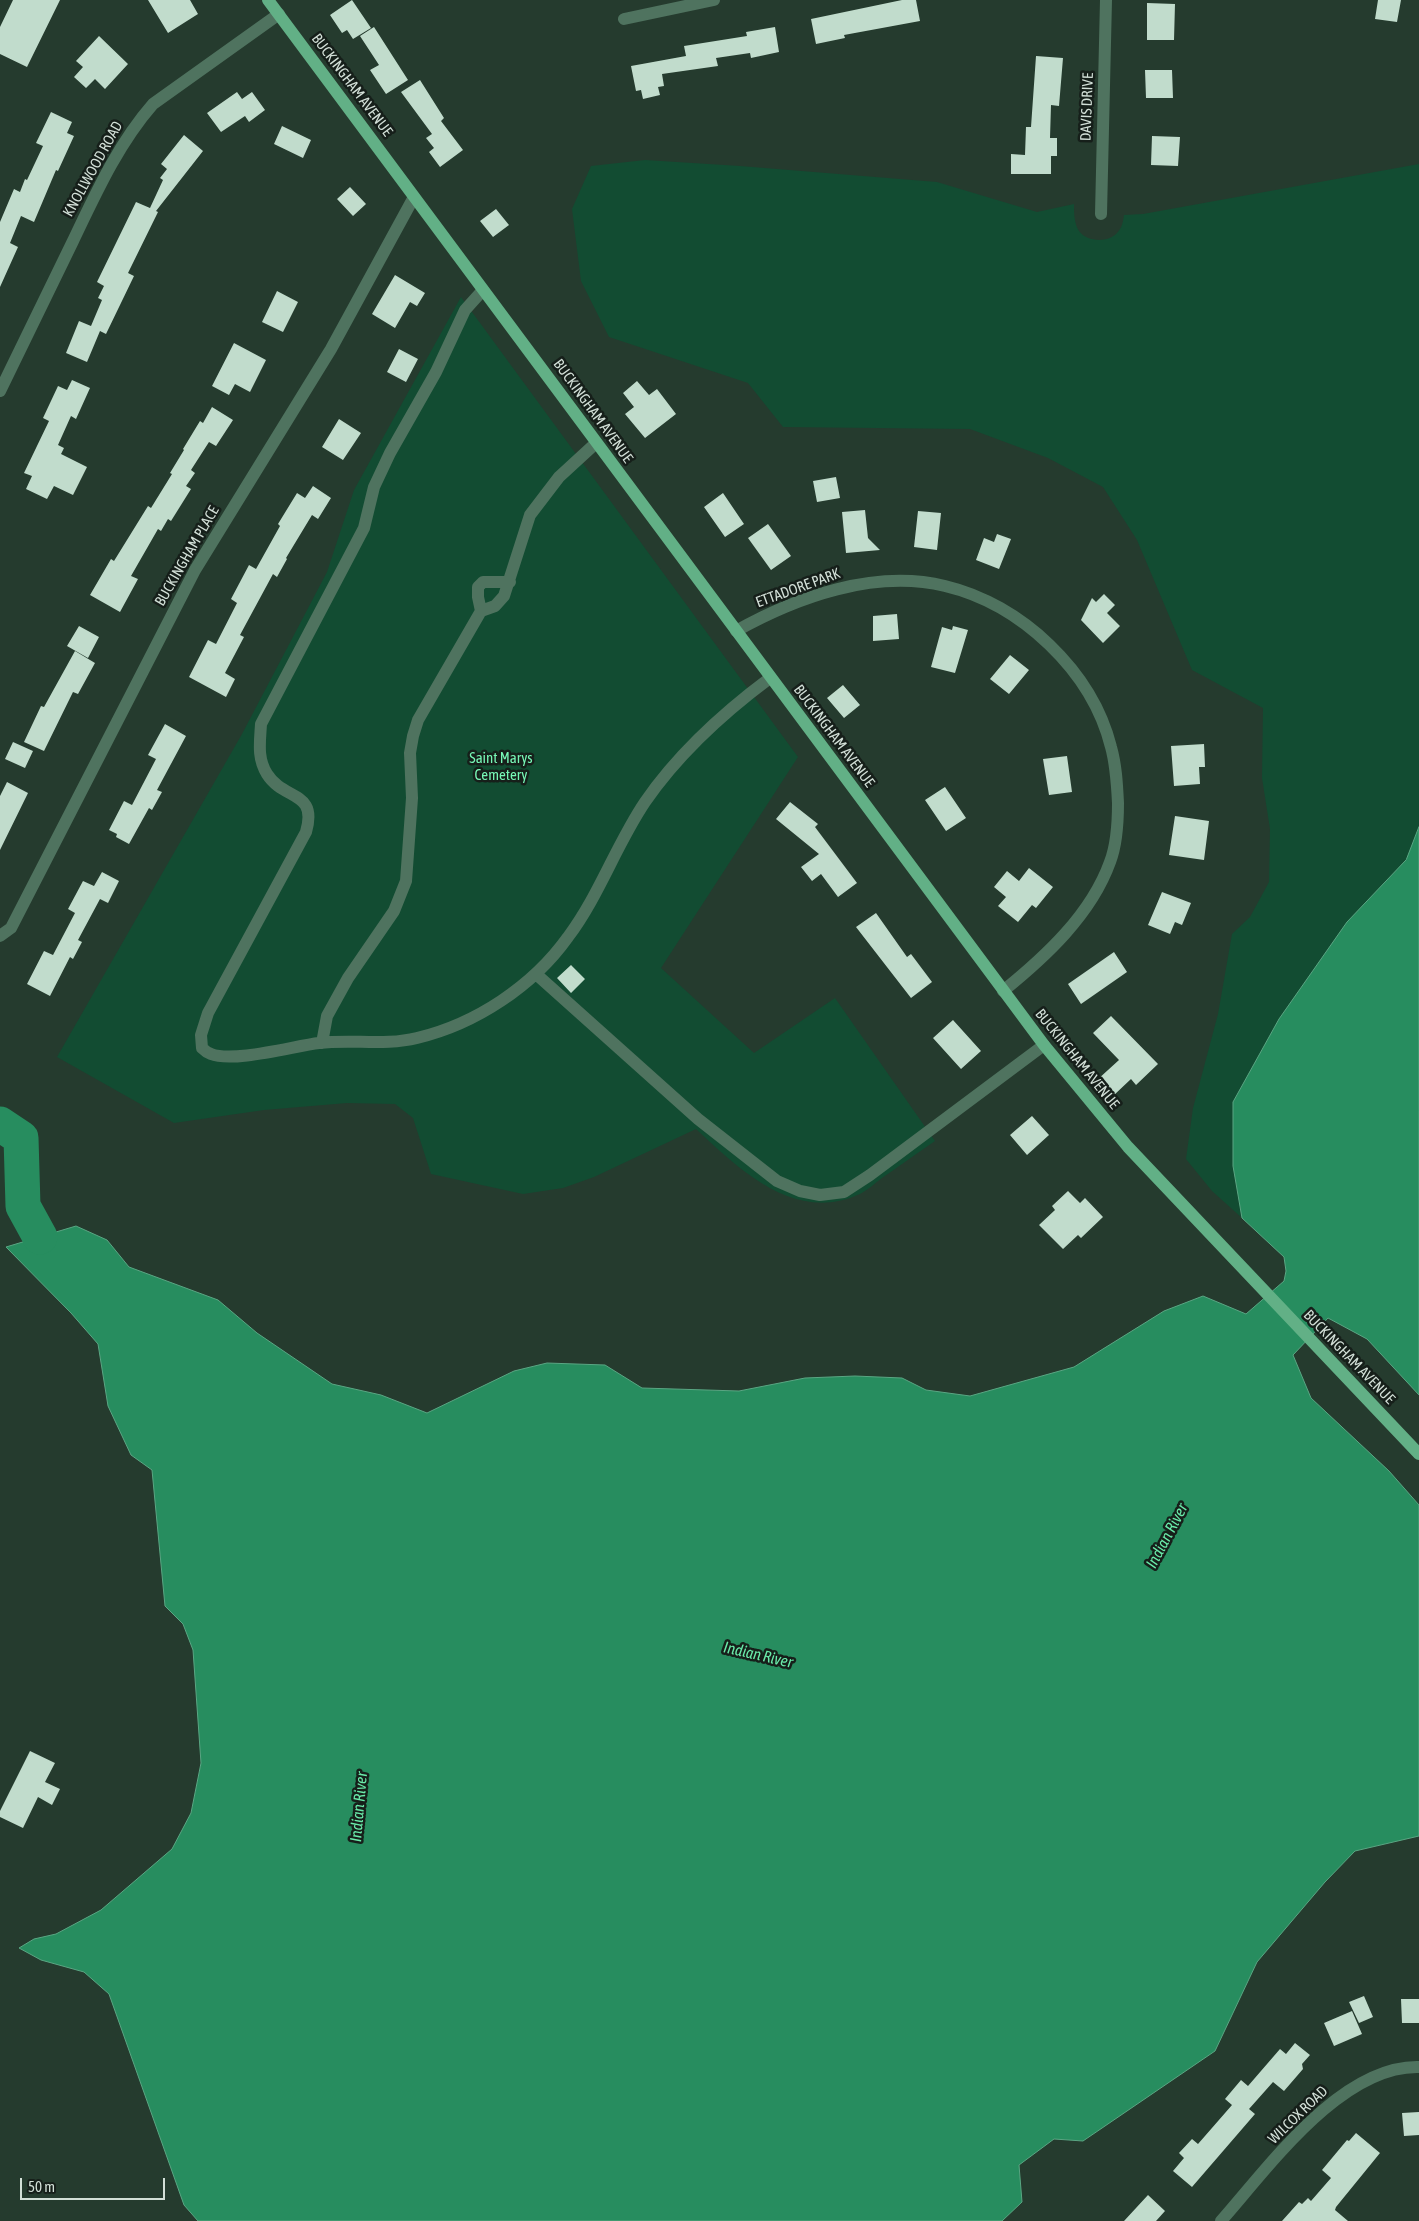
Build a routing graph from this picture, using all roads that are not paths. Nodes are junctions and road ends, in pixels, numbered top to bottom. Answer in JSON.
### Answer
{"nodes":[{"id":1,"x":268,"y":0,"type":"edge"},
{"id":2,"x":714,"y":0,"type":"edge"},
{"id":3,"x":1106,"y":0,"type":"edge"},
{"id":4,"x":279,"y":14,"type":"junction"},
{"id":5,"x":624,"y":19,"type":"dead end"},
{"id":6,"x":414,"y":197,"type":"junction"},
{"id":7,"x":1101,"y":214,"type":"dead end"},
{"id":8,"x":483,"y":290,"type":"junction"},
{"id":9,"x":0,"y":392,"type":"edge"},
{"id":10,"x":596,"y":443,"type":"junction"},
{"id":11,"x":510,"y":582,"type":"junction"},
{"id":12,"x":481,"y":611,"type":"junction"},
{"id":13,"x":736,"y":631,"type":"junction"},
{"id":14,"x":770,"y":678,"type":"junction"},
{"id":15,"x":0,"y":936,"type":"edge"},
{"id":16,"x":536,"y":974,"type":"junction"},
{"id":17,"x":1003,"y":991,"type":"junction"},
{"id":18,"x":322,"y":1043,"type":"junction"},
{"id":19,"x":1044,"y":1046,"type":"junction"},
{"id":20,"x":1419,"y":1454,"type":"edge"},
{"id":21,"x":1419,"y":2067,"type":"edge"},
{"id":22,"x":1221,"y":2221,"type":"edge"}],
"edges":[{"from":1,"to":4,"type":"main road","name":"BUCKINGHAM AVENUE"},
{"from":2,"to":5,"type":"street"},
{"from":3,"to":7,"type":"street","name":"DAVIS DRIVE"},
{"from":4,"to":6,"type":"main road","name":"BUCKINGHAM AVENUE"},
{"from":4,"to":9,"type":"street","name":"KNOLLWOOD ROAD"},
{"from":6,"to":8,"type":"main road","name":"BUCKINGHAM AVENUE"},
{"from":6,"to":15,"type":"street","name":"BUCKINGHAM PLACE"},
{"from":8,"to":10,"type":"main road","name":"BUCKINGHAM AVENUE"},
{"from":8,"to":18,"type":"street"},
{"from":10,"to":11,"type":"street"},
{"from":10,"to":13,"type":"main road","name":"BUCKINGHAM AVENUE"},
{"from":11,"to":12,"type":"street"},
{"from":11,"to":12,"type":"street"},
{"from":12,"to":18,"type":"street"},
{"from":13,"to":14,"type":"main road","name":"BUCKINGHAM AVENUE"},
{"from":13,"to":17,"type":"street","name":"ETTADORE PARK"},
{"from":14,"to":16,"type":"street"},
{"from":14,"to":17,"type":"main road","name":"BUCKINGHAM AVENUE"},
{"from":16,"to":18,"type":"street"},
{"from":16,"to":19,"type":"street"},
{"from":17,"to":19,"type":"main road","name":"BUCKINGHAM AVENUE"},
{"from":19,"to":20,"type":"main road","name":"BUCKINGHAM AVENUE"},
{"from":21,"to":22,"type":"street","name":"WILCOX ROAD"}]}
